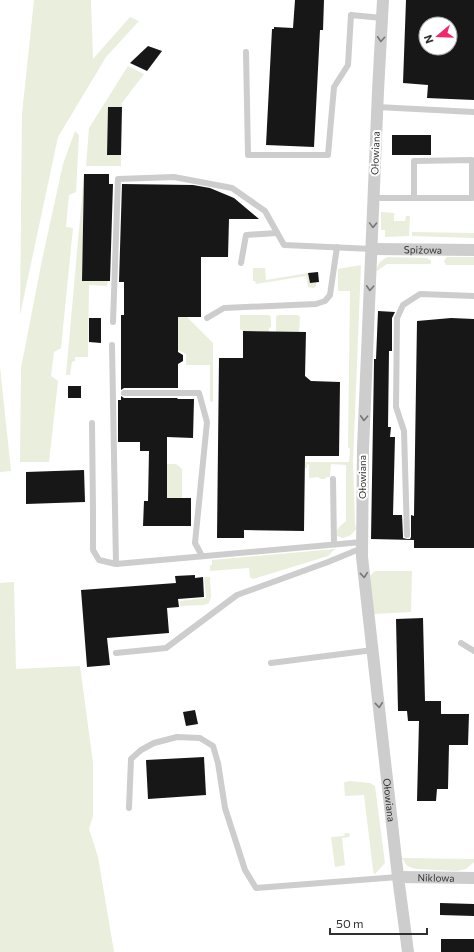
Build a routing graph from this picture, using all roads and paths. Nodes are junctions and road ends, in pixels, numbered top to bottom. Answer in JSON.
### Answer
{"nodes":[{"id":1,"x":383,"y":0,"type":"edge"},
{"id":2,"x":382,"y":18,"type":"junction"},
{"id":3,"x":246,"y":52,"type":"dead end"},
{"id":4,"x":377,"y":107,"type":"junction"},
{"id":5,"x":474,"y":112,"type":"edge"},
{"id":6,"x":374,"y":198,"type":"junction"},
{"id":7,"x":414,"y":198,"type":"junction"},
{"id":8,"x":277,"y":233,"type":"junction"},
{"id":9,"x":337,"y":247,"type":"junction"},
{"id":10,"x":372,"y":249,"type":"junction"},
{"id":11,"x":474,"y":250,"type":"edge"},
{"id":12,"x":241,"y":263,"type":"dead end"},
{"id":13,"x":474,"y":296,"type":"edge"},
{"id":14,"x":207,"y":318,"type":"dead end"},
{"id":15,"x":113,"y":322,"type":"dead end"},
{"id":16,"x":112,"y":345,"type":"dead end"},
{"id":17,"x":124,"y":392,"type":"dead end"},
{"id":18,"x":92,"y":423,"type":"dead end"},
{"id":19,"x":333,"y":479,"type":"dead end"},
{"id":20,"x":407,"y":535,"type":"dead end"},
{"id":21,"x":334,"y":544,"type":"junction"},
{"id":22,"x":362,"y":545,"type":"junction"},
{"id":23,"x":202,"y":556,"type":"junction"},
{"id":24,"x":116,"y":564,"type":"junction"},
{"id":25,"x":461,"y":643,"type":"dead end"},
{"id":26,"x":373,"y":650,"type":"junction"},
{"id":27,"x":474,"y":651,"type":"edge"},
{"id":28,"x":116,"y":652,"type":"dead end"},
{"id":29,"x":271,"y":663,"type":"dead end"},
{"id":30,"x":128,"y":808,"type":"dead end"},
{"id":31,"x":398,"y":877,"type":"junction"},
{"id":32,"x":474,"y":878,"type":"edge"},
{"id":33,"x":408,"y":952,"type":"edge"}],
"edges":[{"from":1,"to":2,"type":"street","name":"Ołowiana"},
{"from":2,"to":3,"type":"lane"},
{"from":2,"to":4,"type":"street","name":"Ołowiana","one_way":true},
{"from":4,"to":5,"type":"lane"},
{"from":4,"to":6,"type":"street","name":"Ołowiana"},
{"from":6,"to":7,"type":"lane"},
{"from":6,"to":10,"type":"street","name":"Ołowiana","one_way":true},
{"from":7,"to":7,"type":"lane"},
{"from":8,"to":9,"type":"lane"},
{"from":8,"to":12,"type":"lane"},
{"from":8,"to":15,"type":"lane"},
{"from":9,"to":10,"type":"lane"},
{"from":9,"to":14,"type":"lane"},
{"from":10,"to":11,"type":"street","name":"Spiżowa"},
{"from":10,"to":22,"type":"street","name":"Ołowiana","one_way":true},
{"from":13,"to":20,"type":"lane"},
{"from":16,"to":24,"type":"lane"},
{"from":17,"to":23,"type":"lane"},
{"from":18,"to":24,"type":"lane"},
{"from":19,"to":21,"type":"lane"},
{"from":21,"to":22,"type":"lane"},
{"from":21,"to":23,"type":"lane"},
{"from":22,"to":26,"type":"street","name":"Ołowiana","one_way":true},
{"from":22,"to":28,"type":"lane"},
{"from":23,"to":24,"type":"lane"},
{"from":25,"to":27,"type":"lane"},
{"from":26,"to":29,"type":"lane"},
{"from":26,"to":31,"type":"street","name":"Ołowiana","one_way":true},
{"from":30,"to":31,"type":"lane"},
{"from":31,"to":32,"type":"street","name":"Niklowa"},
{"from":31,"to":33,"type":"street","name":"Ołowiana"}]}
